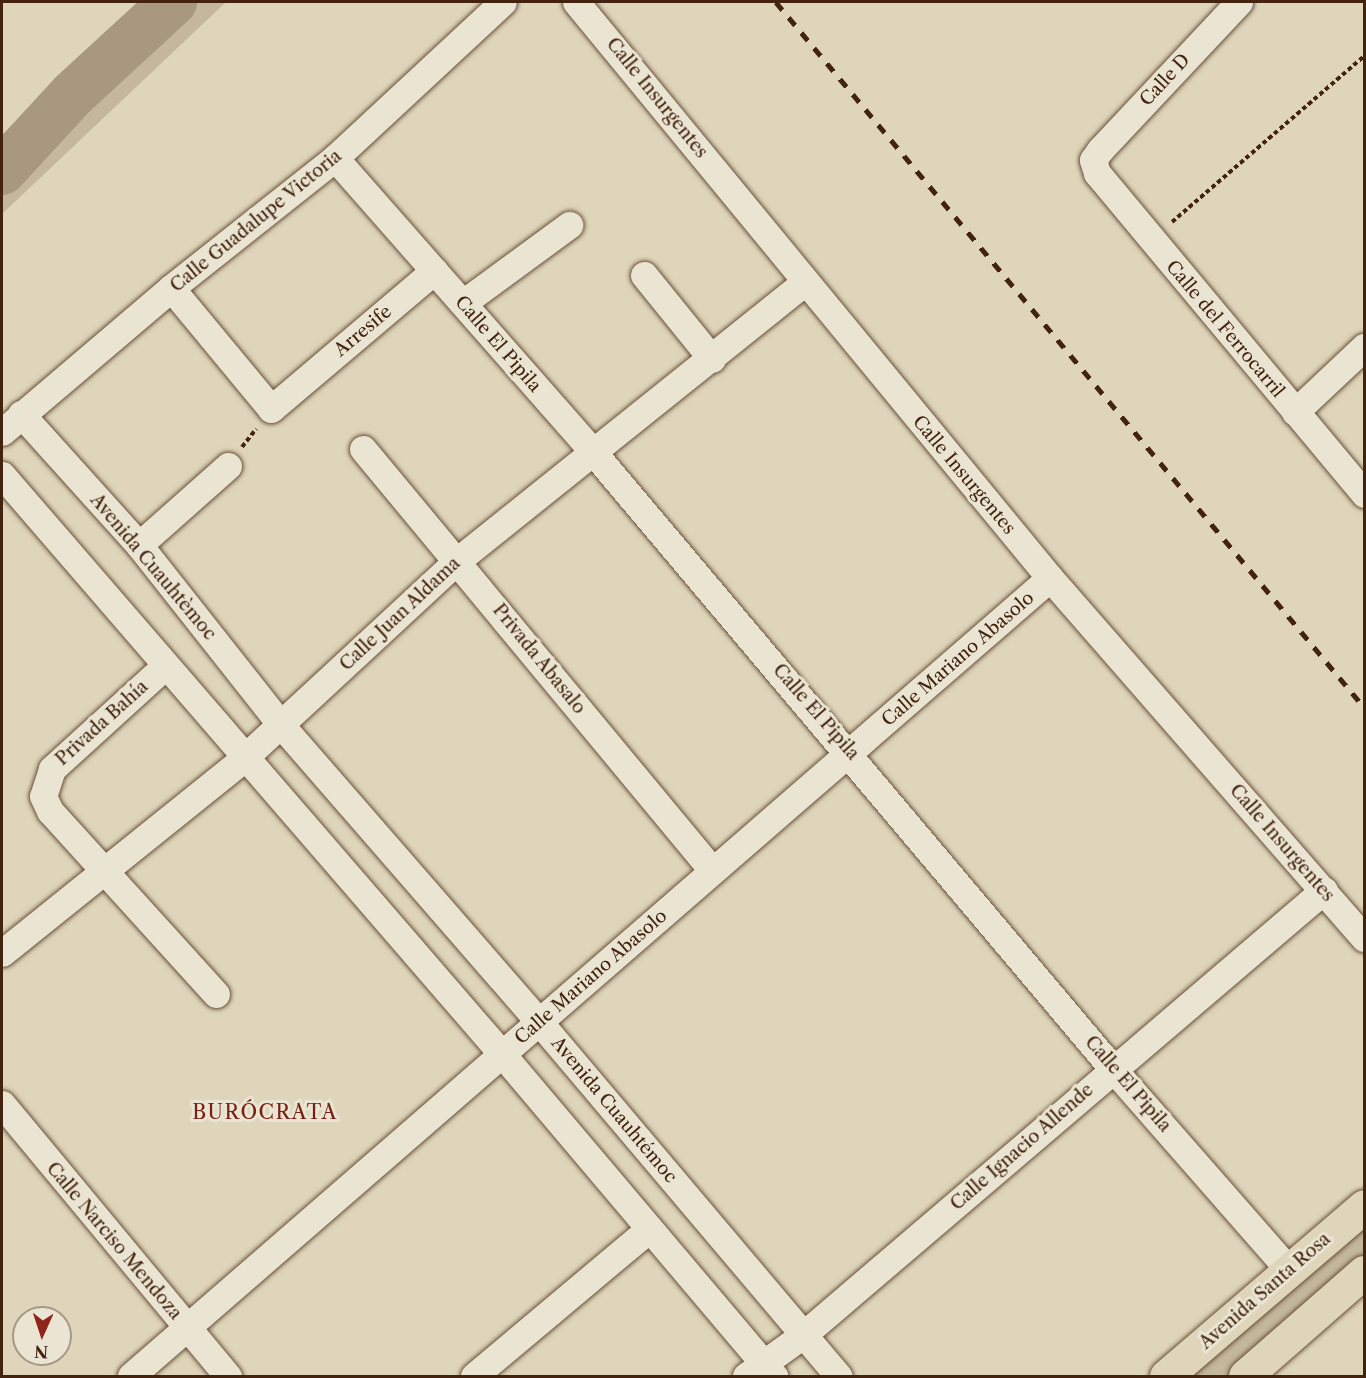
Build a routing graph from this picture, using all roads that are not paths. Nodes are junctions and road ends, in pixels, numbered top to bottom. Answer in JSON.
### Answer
{"nodes":[{"id":1,"x":503,"y":2,"type":"edge"},
{"id":2,"x":576,"y":2,"type":"edge"},
{"id":3,"x":1239,"y":2,"type":"edge"},
{"id":4,"x":335,"y":158,"type":"junction"},
{"id":5,"x":1093,"y":160,"type":"joint"},
{"id":6,"x":569,"y":225,"type":"dead end"},
{"id":7,"x":434,"y":271,"type":"junction"},
{"id":8,"x":644,"y":275,"type":"dead end"},
{"id":9,"x":805,"y":282,"type":"junction"},
{"id":10,"x":171,"y":288,"type":"junction"},
{"id":11,"x":463,"y":303,"type":"junction"},
{"id":12,"x":1365,"y":347,"type":"edge"},
{"id":13,"x":712,"y":358,"type":"junction"},
{"id":14,"x":1295,"y":412,"type":"junction"},
{"id":15,"x":11,"y":423,"type":"edge"},
{"id":16,"x":363,"y":449,"type":"dead end"},
{"id":17,"x":593,"y":452,"type":"junction"},
{"id":18,"x":228,"y":466,"type":"road end"},
{"id":19,"x":2,"y":475,"type":"edge"},
{"id":20,"x":1365,"y":494,"type":"edge"},
{"id":21,"x":139,"y":545,"type":"junction"},
{"id":22,"x":458,"y":560,"type":"junction"},
{"id":23,"x":1050,"y":578,"type":"junction"},
{"id":24,"x":165,"y":666,"type":"junction"},
{"id":25,"x":281,"y":725,"type":"junction"},
{"id":26,"x":850,"y":752,"type":"junction"},
{"id":27,"x":243,"y":759,"type":"junction"},
{"id":28,"x":105,"y":869,"type":"junction"},
{"id":29,"x":712,"y":870,"type":"junction"},
{"id":30,"x":1324,"y":890,"type":"junction"},
{"id":31,"x":1365,"y":938,"type":"edge"},
{"id":32,"x":2,"y":953,"type":"edge"},
{"id":33,"x":216,"y":994,"type":"dead end"},
{"id":34,"x":541,"y":1024,"type":"junction"},
{"id":35,"x":502,"y":1054,"type":"junction"},
{"id":36,"x":1113,"y":1069,"type":"junction"},
{"id":37,"x":2,"y":1104,"type":"edge"},
{"id":38,"x":1365,"y":1206,"type":"edge"},
{"id":39,"x":648,"y":1230,"type":"junction"},
{"id":40,"x":1290,"y":1271,"type":"junction"},
{"id":41,"x":1365,"y":1272,"type":"edge"},
{"id":42,"x":188,"y":1329,"type":"junction"},
{"id":43,"x":802,"y":1335,"type":"junction"},
{"id":44,"x":761,"y":1372,"type":"edge"},
{"id":45,"x":131,"y":1377,"type":"edge"},
{"id":46,"x":228,"y":1377,"type":"edge"},
{"id":47,"x":474,"y":1377,"type":"edge"},
{"id":48,"x":838,"y":1377,"type":"edge"},
{"id":49,"x":1166,"y":1377,"type":"edge"},
{"id":50,"x":1245,"y":1377,"type":"edge"}],
"edges":[{"from":1,"to":4,"type":"street","name":"Calle Guadalupe Victoria"},
{"from":2,"to":9,"type":"street","name":"Calle Insurgentes"},
{"from":3,"to":5,"type":"street","name":"Calle D"},
{"from":4,"to":7,"type":"street","name":"Calle El Pipila"},
{"from":4,"to":10,"type":"street","name":"Calle Guadalupe Victoria"},
{"from":5,"to":14,"type":"street","name":"Calle del Ferrocarril"},
{"from":6,"to":11,"type":"street"},
{"from":7,"to":10,"type":"street","name":"Arresife"},
{"from":7,"to":11,"type":"street","name":"Calle El Pipila"},
{"from":8,"to":13,"type":"street"},
{"from":9,"to":13,"type":"street","name":"Calle Juan Aldama"},
{"from":9,"to":23,"type":"street","name":"Calle Insurgentes"},
{"from":10,"to":15,"type":"street","name":"Calle Guadalupe Victoria"},
{"from":11,"to":17,"type":"street","name":"Calle El Pipila"},
{"from":12,"to":14,"type":"street"},
{"from":13,"to":17,"type":"street","name":"Calle Juan Aldama"},
{"from":14,"to":20,"type":"street","name":"Calle del Ferrocarril"},
{"from":15,"to":21,"type":"street","name":"Avenida Cuauhtèmoc"},
{"from":16,"to":22,"type":"street","name":"Privada Abasalo"},
{"from":17,"to":22,"type":"street","name":"Calle Juan Aldama"},
{"from":17,"to":26,"type":"street","name":"Calle El Pipila"},
{"from":18,"to":21,"type":"street"},
{"from":19,"to":24,"type":"street"},
{"from":21,"to":25,"type":"street","name":"Avenida Cuauhtèmoc"},
{"from":22,"to":25,"type":"street","name":"Calle Juan Aldama"},
{"from":22,"to":29,"type":"street","name":"Privada Abasalo"},
{"from":23,"to":26,"type":"street","name":"Calle Mariano Abasolo"},
{"from":23,"to":30,"type":"street","name":"Calle Insurgentes"},
{"from":24,"to":27,"type":"street"},
{"from":24,"to":28,"type":"street","name":"Privada Bahía"},
{"from":25,"to":27,"type":"street","name":"Calle Juan Aldama"},
{"from":25,"to":34,"type":"street","name":"Avenida Cuauhtémoc"},
{"from":26,"to":29,"type":"street","name":"Calle Mariano Abasolo"},
{"from":26,"to":36,"type":"street","name":"Calle El Pipila"},
{"from":27,"to":28,"type":"street","name":"Calle Juan Aldama"},
{"from":27,"to":35,"type":"street"},
{"from":28,"to":32,"type":"street","name":"Calle Juan Aldama"},
{"from":28,"to":33,"type":"street","name":"Privada Bahía"},
{"from":29,"to":34,"type":"street","name":"Calle Mariano Abasolo"},
{"from":30,"to":31,"type":"street","name":"Calle Insurgentes"},
{"from":30,"to":36,"type":"street","name":"Calle Ignacio Allende"},
{"from":34,"to":35,"type":"street","name":"Calle Mariano Abasolo"},
{"from":34,"to":43,"type":"street","name":"Avenida Cuauhtémoc"},
{"from":35,"to":39,"type":"street"},
{"from":35,"to":42,"type":"street","name":"Calle Mariano Abasolo"},
{"from":36,"to":40,"type":"street","name":"Calle El Pipila"},
{"from":36,"to":43,"type":"street","name":"Calle Ignacio Allende"},
{"from":37,"to":42,"type":"street","name":"Calle Narciso Mendoza"},
{"from":38,"to":40,"type":"main road","name":"Avenida Santa Rosa"},
{"from":39,"to":44,"type":"street"},
{"from":39,"to":47,"type":"street"},
{"from":40,"to":49,"type":"main road","name":"Avenida Santa Rosa"},
{"from":41,"to":50,"type":"main road"},
{"from":42,"to":45,"type":"street","name":"Calle Mariano Abasolo"},
{"from":42,"to":46,"type":"street","name":"Calle Narciso Mendoza"},
{"from":43,"to":44,"type":"street","name":"Calle Ignacio Allende"},
{"from":43,"to":48,"type":"street","name":"Avenida Cuauhtémoc"}]}
